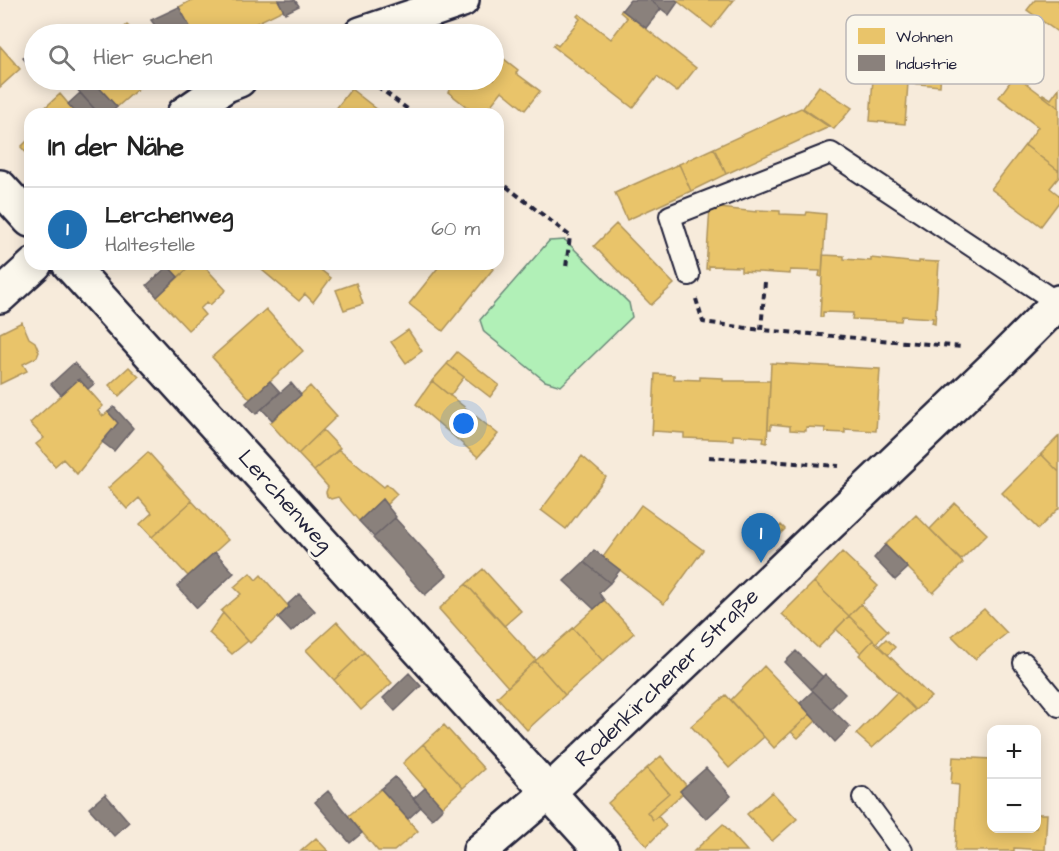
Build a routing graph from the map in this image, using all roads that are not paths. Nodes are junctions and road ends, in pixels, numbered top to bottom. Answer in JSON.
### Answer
{"nodes":[{"id":1,"x":462,"y":0,"type":"edge"},
{"id":2,"x":391,"y":24,"type":"edge"},
{"id":3,"x":219,"y":90,"type":"edge"},
{"id":4,"x":193,"y":108,"type":"edge"},
{"id":5,"x":0,"y":187,"type":"edge"},
{"id":6,"x":24,"y":213,"type":"edge"},
{"id":7,"x":28,"y":270,"type":"edge"},
{"id":8,"x":74,"y":270,"type":"edge"},
{"id":9,"x":689,"y":275,"type":"road end"},
{"id":10,"x":0,"y":296,"type":"edge"},
{"id":11,"x":1058,"y":302,"type":"edge"},
{"id":12,"x":1024,"y":663,"type":"dead end"},
{"id":13,"x":1059,"y":706,"type":"edge"},
{"id":14,"x":549,"y":792,"type":"junction"},
{"id":15,"x":863,"y":798,"type":"dead end"},
{"id":16,"x":480,"y":851,"type":"edge"},
{"id":17,"x":602,"y":851,"type":"edge"},
{"id":18,"x":902,"y":851,"type":"edge"}],
"edges":[{"from":1,"to":2,"type":"street"},
{"from":3,"to":4,"type":"street"},
{"from":5,"to":6,"type":"street"},
{"from":7,"to":10,"type":"street"},
{"from":8,"to":14,"type":"street","name":"Lerchenweg"},
{"from":9,"to":11,"type":"lane"},
{"from":11,"to":14,"type":"street","name":"Rodenkirchener Straße"},
{"from":12,"to":13,"type":"lane"},
{"from":14,"to":16,"type":"street","name":"Rodenkirchener Straße"},
{"from":14,"to":17,"type":"street","name":"Lerchenweg"},
{"from":15,"to":18,"type":"lane"}]}
